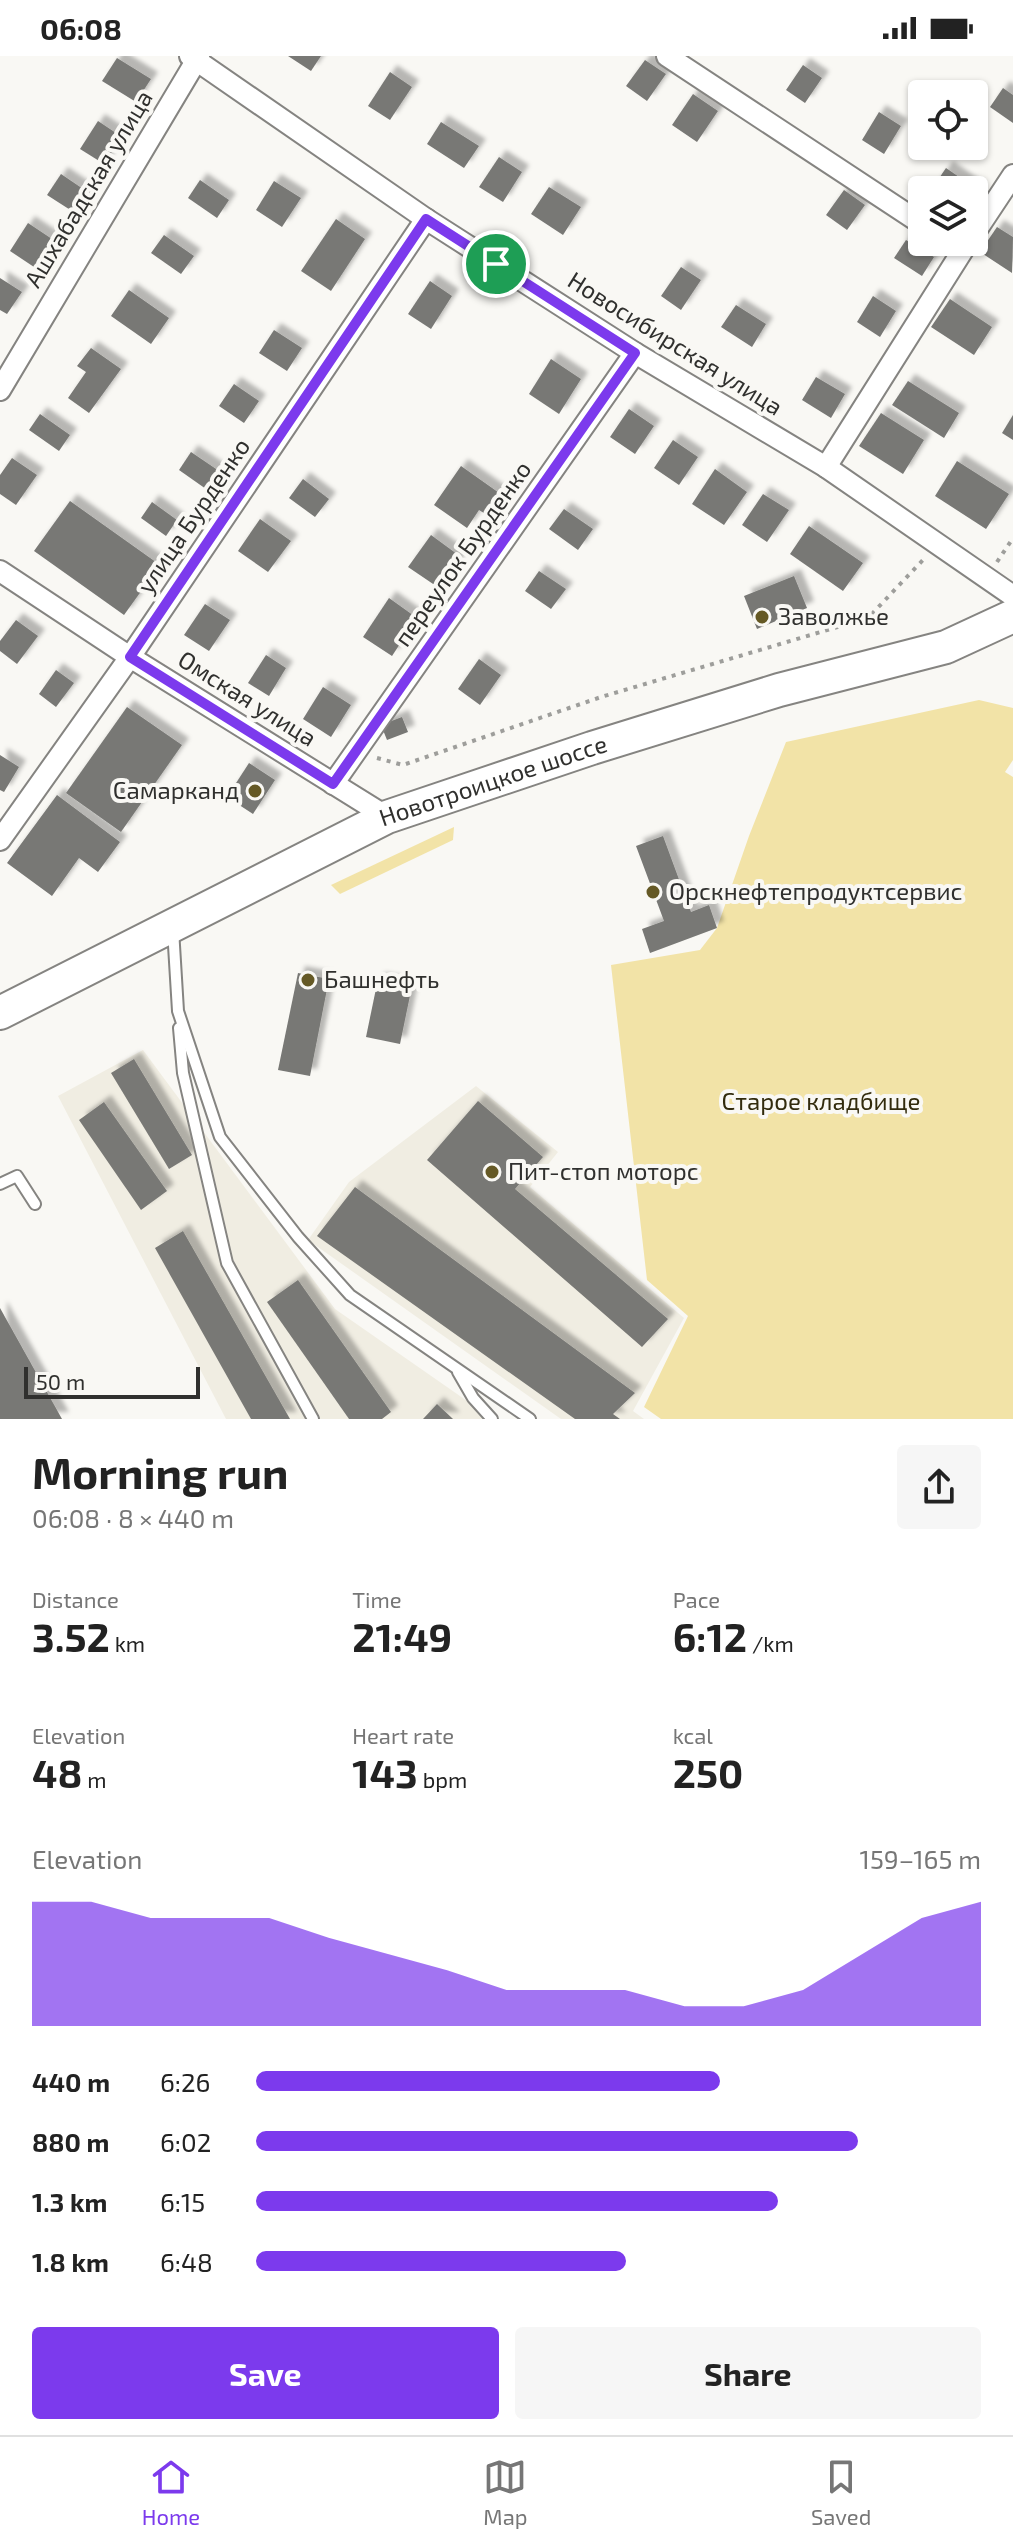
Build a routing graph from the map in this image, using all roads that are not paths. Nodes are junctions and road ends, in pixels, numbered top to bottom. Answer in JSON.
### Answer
{"nodes":[{"id":1,"x":667,"y":56,"type":"edge"},
{"id":2,"x":195,"y":57,"type":"edge"},
{"id":3,"x":1013,"y":175,"type":"edge"},
{"id":4,"x":988,"y":209,"type":"edge"},
{"id":5,"x":908,"y":215,"type":"edge"},
{"id":6,"x":426,"y":219,"type":"junction"},
{"id":7,"x":955,"y":256,"type":"edge"},
{"id":8,"x":635,"y":353,"type":"junction"},
{"id":9,"x":0,"y":390,"type":"edge"},
{"id":10,"x":826,"y":467,"type":"junction"},
{"id":11,"x":0,"y":571,"type":"edge"},
{"id":12,"x":1013,"y":596,"type":"edge"},
{"id":13,"x":1013,"y":616,"type":"edge"},
{"id":14,"x":130,"y":657,"type":"junction"},
{"id":15,"x":333,"y":784,"type":"junction"},
{"id":16,"x":387,"y":817,"type":"junction"},
{"id":17,"x":0,"y":840,"type":"edge"},
{"id":18,"x":173,"y":923,"type":"junction"},
{"id":19,"x":178,"y":1011,"type":"junction"},
{"id":20,"x":0,"y":1013,"type":"edge"},
{"id":21,"x":0,"y":1184,"type":"edge"},
{"id":22,"x":35,"y":1204,"type":"dead end"},
{"id":23,"x":456,"y":1368,"type":"junction"},
{"id":24,"x":313,"y":1419,"type":"edge"},
{"id":25,"x":492,"y":1419,"type":"edge"},
{"id":26,"x":530,"y":1419,"type":"edge"}],
"edges":[{"from":1,"to":5,"type":"street"},
{"from":2,"to":6,"type":"street","name":"Новосибирская улица"},
{"from":2,"to":9,"type":"street","name":"Ашхабадская улица"},
{"from":3,"to":4,"type":"street"},
{"from":6,"to":8,"type":"street","name":"Новосибирская улица"},
{"from":6,"to":14,"type":"street","name":"улица Бурденко"},
{"from":7,"to":10,"type":"street"},
{"from":8,"to":10,"type":"street","name":"Новосибирская улица"},
{"from":8,"to":15,"type":"street","name":"переулок Бурденко"},
{"from":10,"to":12,"type":"street","name":"Новосибирская улица"},
{"from":11,"to":14,"type":"street","name":"Омская улица"},
{"from":13,"to":16,"type":"main road","name":"Новотроицкое шоссе"},
{"from":14,"to":15,"type":"street","name":"Омская улица"},
{"from":14,"to":17,"type":"street","name":"улица Бурденко"},
{"from":15,"to":16,"type":"street","name":"Омская улица"},
{"from":16,"to":18,"type":"main road","name":"Новотроицкое шоссе"},
{"from":18,"to":19,"type":"lane"},
{"from":18,"to":20,"type":"main road","name":"Новотроицкое шоссе"},
{"from":19,"to":23,"type":"lane"},
{"from":19,"to":24,"type":"lane"},
{"from":21,"to":22,"type":"lane"},
{"from":23,"to":25,"type":"lane"},
{"from":23,"to":26,"type":"lane"}]}
